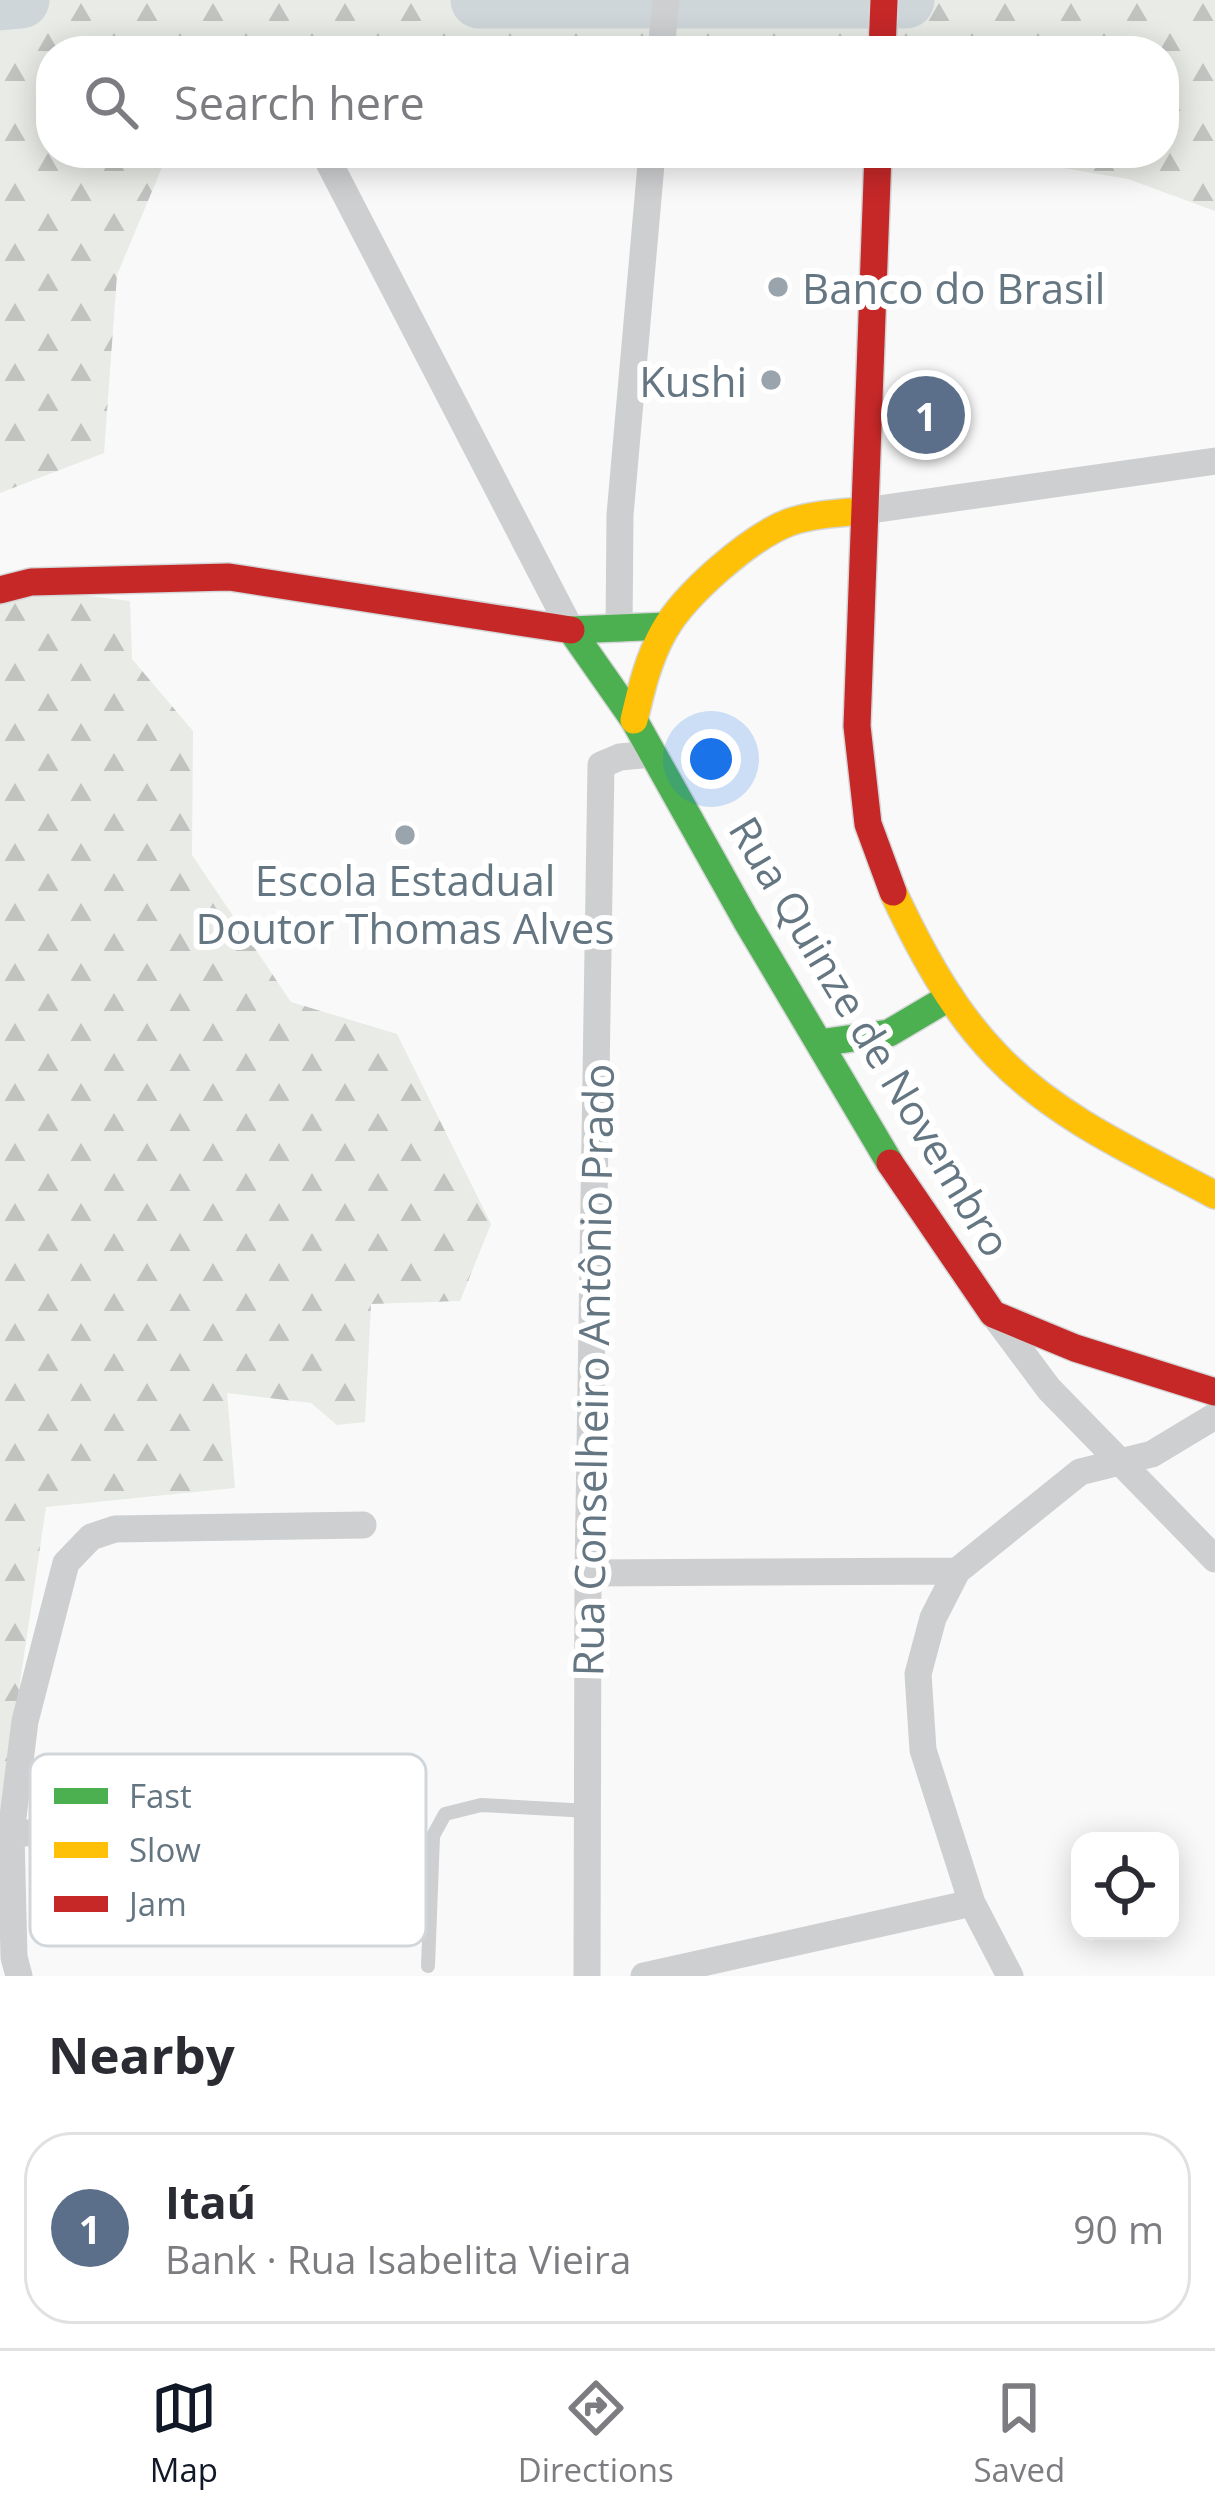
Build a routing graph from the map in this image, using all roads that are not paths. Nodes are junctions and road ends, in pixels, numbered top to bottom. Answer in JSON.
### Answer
{"nodes":[{"id":1,"x":666,"y":0,"type":"edge"},
{"id":2,"x":884,"y":0,"type":"edge"},
{"id":3,"x":662,"y":36,"type":"edge"},
{"id":4,"x":883,"y":36,"type":"edge"},
{"id":5,"x":332,"y":168,"type":"edge"},
{"id":6,"x":651,"y":168,"type":"edge"},
{"id":7,"x":878,"y":168,"type":"edge"},
{"id":8,"x":1215,"y":461,"type":"edge"},
{"id":9,"x":864,"y":511,"type":"junction"},
{"id":10,"x":0,"y":590,"type":"edge"},
{"id":11,"x":667,"y":626,"type":"junction"},
{"id":12,"x":619,"y":629,"type":"junction"},
{"id":13,"x":571,"y":630,"type":"junction"},
{"id":14,"x":634,"y":720,"type":"junction"},
{"id":15,"x":652,"y":754,"type":"junction"},
{"id":16,"x":950,"y":997,"type":"junction"},
{"id":17,"x":819,"y":1043,"type":"junction"},
{"id":18,"x":1215,"y":1195,"type":"edge"},
{"id":19,"x":993,"y":1315,"type":"junction"},
{"id":20,"x":1215,"y":1392,"type":"edge"},
{"id":21,"x":1215,"y":1416,"type":"edge"},
{"id":22,"x":1118,"y":1462,"type":"junction"},
{"id":23,"x":363,"y":1525,"type":"dead end"},
{"id":24,"x":1215,"y":1558,"type":"edge"},
{"id":25,"x":957,"y":1571,"type":"junction"},
{"id":26,"x":588,"y":1573,"type":"junction"},
{"id":27,"x":589,"y":1811,"type":"junction"},
{"id":28,"x":11,"y":1833,"type":"junction"},
{"id":29,"x":30,"y":1833,"type":"edge"},
{"id":30,"x":972,"y":1903,"type":"junction"},
{"id":31,"x":428,"y":1966,"type":"dead end"},
{"id":32,"x":19,"y":1976,"type":"edge"},
{"id":33,"x":587,"y":1976,"type":"edge"},
{"id":34,"x":644,"y":1976,"type":"edge"},
{"id":35,"x":1010,"y":1976,"type":"edge"}],
"edges":[{"from":1,"to":3,"type":"street"},
{"from":2,"to":4,"type":"main road"},
{"from":5,"to":13,"type":"street","name":"Rua Quinze de Novembro"},
{"from":6,"to":12,"type":"street"},
{"from":7,"to":9,"type":"main road"},
{"from":8,"to":9,"type":"street"},
{"from":9,"to":11,"type":"main road"},
{"from":9,"to":16,"type":"main road"},
{"from":10,"to":13,"type":"main road"},
{"from":11,"to":12,"type":"main road"},
{"from":11,"to":14,"type":"main road"},
{"from":12,"to":13,"type":"main road"},
{"from":13,"to":14,"type":"main road","name":"Rua Quinze de Novembro"},
{"from":14,"to":15,"type":"main road","name":"Rua Quinze de Novembro"},
{"from":15,"to":17,"type":"main road","name":"Rua Quinze de Novembro"},
{"from":15,"to":26,"type":"street","name":"Rua Conselheiro Antônio Prado"},
{"from":16,"to":17,"type":"main road"},
{"from":16,"to":18,"type":"main road"},
{"from":17,"to":19,"type":"main road","name":"Rua Quinze de Novembro"},
{"from":19,"to":20,"type":"main road","name":"Rua Quinze de Novembro"},
{"from":19,"to":22,"type":"street"},
{"from":21,"to":22,"type":"street"},
{"from":22,"to":24,"type":"street"},
{"from":22,"to":25,"type":"street"},
{"from":23,"to":28,"type":"street"},
{"from":25,"to":26,"type":"street"},
{"from":25,"to":30,"type":"street"},
{"from":26,"to":27,"type":"street","name":"Rua Conselheiro Antônio Prado"},
{"from":27,"to":31,"type":"lane"},
{"from":27,"to":33,"type":"street","name":"Rua Conselheiro Antônio Prado"},
{"from":28,"to":29,"type":"street"},
{"from":28,"to":32,"type":"street"},
{"from":30,"to":34,"type":"street"},
{"from":30,"to":35,"type":"street"}]}
